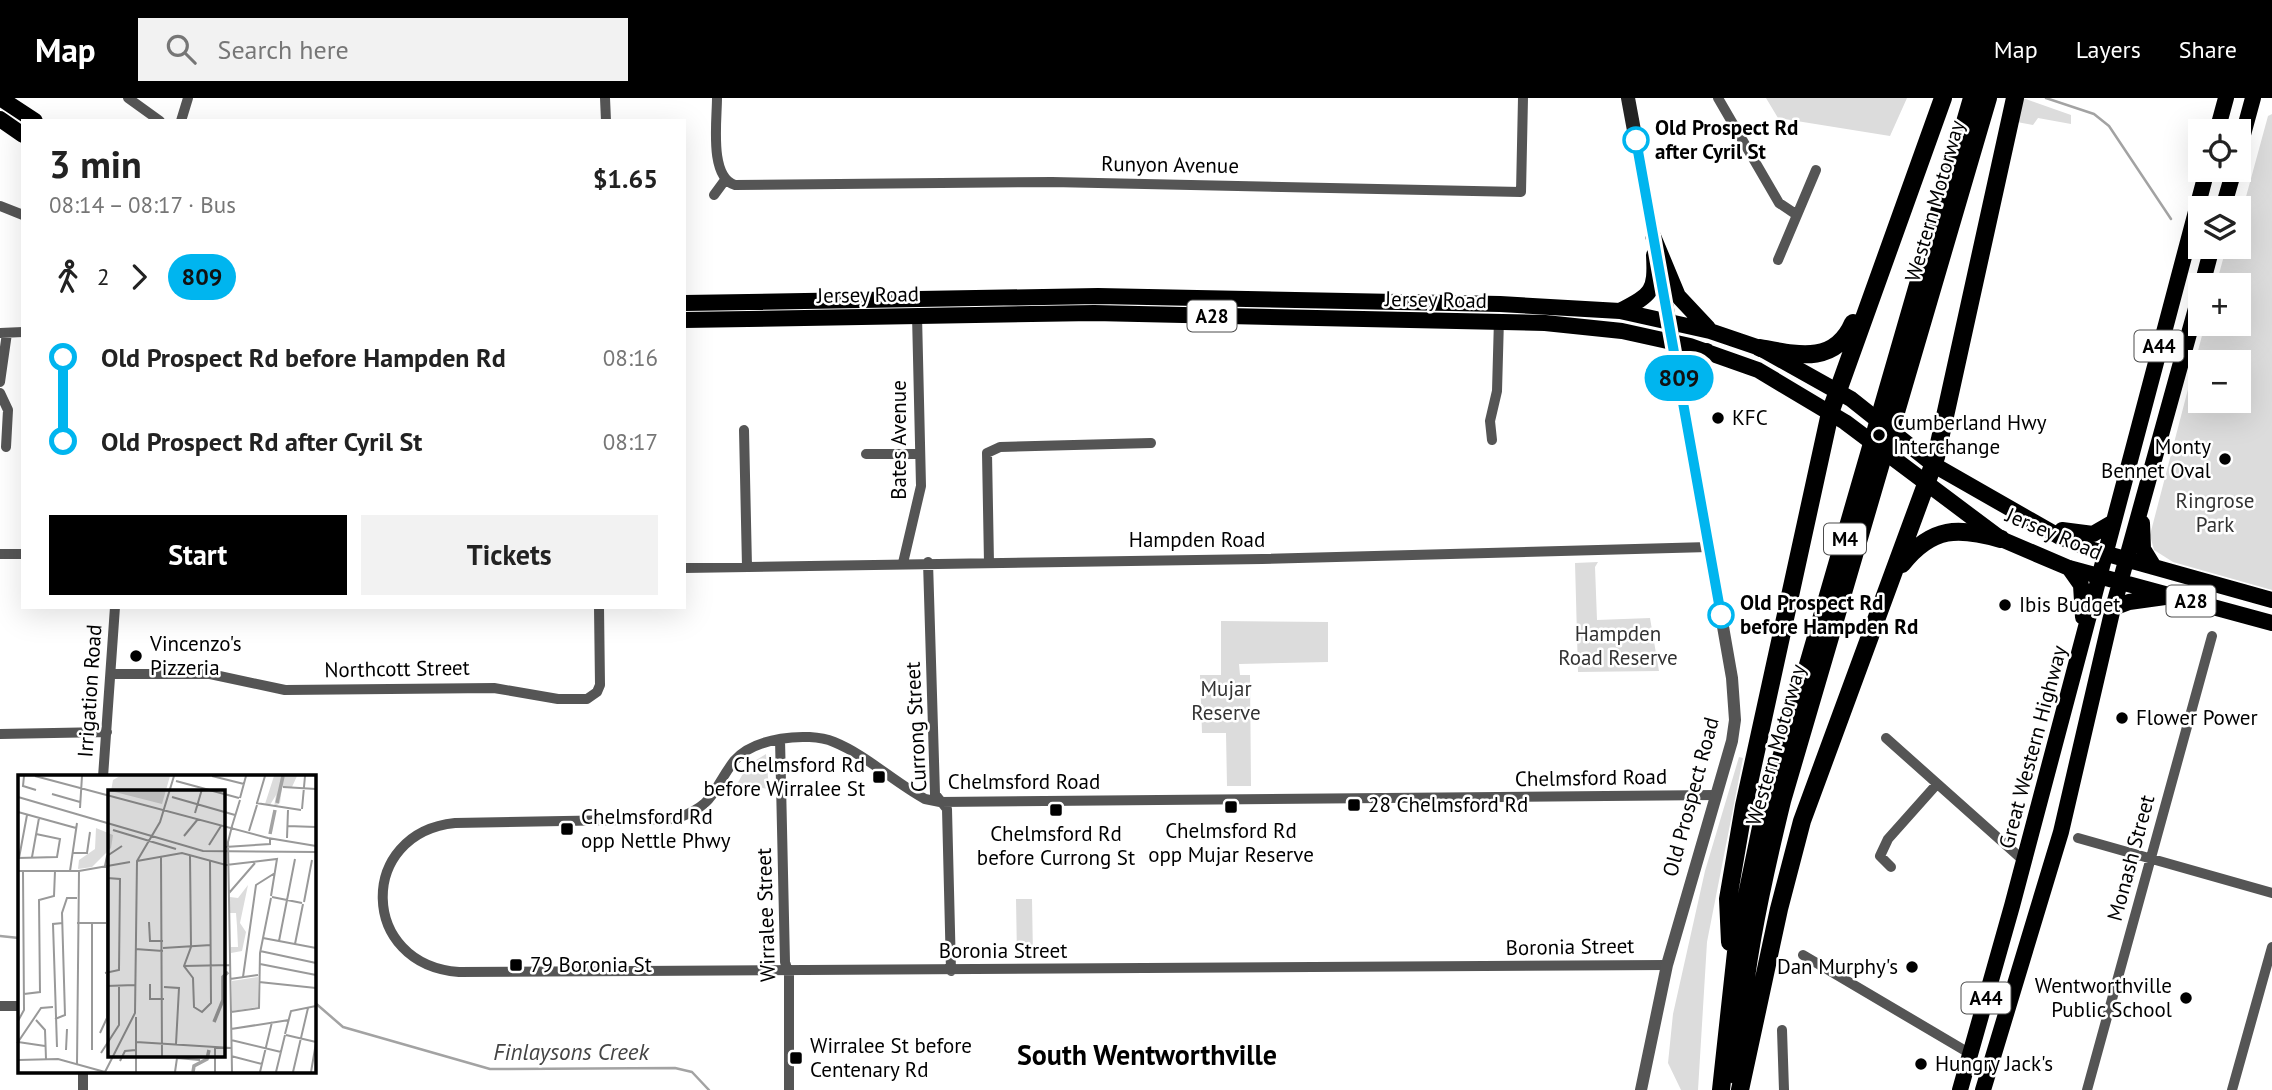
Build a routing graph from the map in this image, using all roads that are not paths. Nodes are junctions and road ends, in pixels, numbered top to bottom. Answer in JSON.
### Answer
{"nodes":[{"id":1,"x":0,"y":98,"type":"edge"},
{"id":2,"x":128,"y":98,"type":"edge"},
{"id":3,"x":188,"y":98,"type":"edge"},
{"id":4,"x":605,"y":98,"type":"edge"},
{"id":5,"x":717,"y":98,"type":"edge"},
{"id":6,"x":1523,"y":98,"type":"edge"},
{"id":7,"x":1628,"y":98,"type":"edge"},
{"id":8,"x":1718,"y":98,"type":"edge"},
{"id":9,"x":1935,"y":98,"type":"edge"},
{"id":10,"x":1943,"y":98,"type":"edge"},
{"id":11,"x":1972,"y":98,"type":"edge"},
{"id":12,"x":1988,"y":98,"type":"edge"},
{"id":13,"x":2015,"y":98,"type":"edge"},
{"id":14,"x":2227,"y":98,"type":"edge"},
{"id":15,"x":2253,"y":98,"type":"edge"},
{"id":16,"x":0,"y":119,"type":"edge"},
{"id":17,"x":32,"y":119,"type":"edge"},
{"id":18,"x":157,"y":119,"type":"edge"},
{"id":19,"x":182,"y":119,"type":"edge"},
{"id":20,"x":606,"y":119,"type":"edge"},
{"id":21,"x":2221,"y":119,"type":"edge"},
{"id":22,"x":2247,"y":119,"type":"edge"},
{"id":23,"x":21,"y":134,"type":"edge"},
{"id":24,"x":1816,"y":170,"type":"dead end"},
{"id":25,"x":725,"y":180,"type":"junction"},
{"id":26,"x":2204,"y":182,"type":"edge"},
{"id":27,"x":714,"y":195,"type":"dead end"},
{"id":28,"x":0,"y":206,"type":"edge"},
{"id":29,"x":21,"y":214,"type":"edge"},
{"id":30,"x":1797,"y":215,"type":"junction"},
{"id":31,"x":1653,"y":236,"type":"junction"},
{"id":32,"x":1778,"y":260,"type":"dead end"},
{"id":33,"x":686,"y":303,"type":"edge"},
{"id":34,"x":1500,"y":304,"type":"junction"},
{"id":35,"x":1620,"y":311,"type":"junction"},
{"id":36,"x":917,"y":316,"type":"junction"},
{"id":37,"x":686,"y":320,"type":"edge"},
{"id":38,"x":1669,"y":321,"type":"junction"},
{"id":39,"x":1499,"y":322,"type":"junction"},
{"id":40,"x":1710,"y":331,"type":"junction"},
{"id":41,"x":4,"y":333,"type":"edge"},
{"id":42,"x":2188,"y":336,"type":"edge"},
{"id":43,"x":1673,"y":341,"type":"junction"},
{"id":44,"x":1760,"y":348,"type":"junction"},
{"id":45,"x":1707,"y":351,"type":"junction"},
{"id":46,"x":0,"y":382,"type":"edge"},
{"id":47,"x":0,"y":393,"type":"edge"},
{"id":48,"x":1844,"y":395,"type":"junction"},
{"id":49,"x":1683,"y":398,"type":"junction"},
{"id":50,"x":1838,"y":417,"type":"junction"},
{"id":51,"x":744,"y":430,"type":"dead end"},
{"id":52,"x":1492,"y":440,"type":"dead end"},
{"id":53,"x":1151,"y":443,"type":"dead end"},
{"id":54,"x":6,"y":447,"type":"dead end"},
{"id":55,"x":866,"y":454,"type":"dead end"},
{"id":56,"x":920,"y":454,"type":"junction"},
{"id":57,"x":1934,"y":465,"type":"junction"},
{"id":58,"x":1927,"y":485,"type":"junction"},
{"id":59,"x":2145,"y":489,"type":"junction"},
{"id":60,"x":2033,"y":523,"type":"junction"},
{"id":61,"x":2112,"y":523,"type":"junction"},
{"id":62,"x":2001,"y":539,"type":"junction"},
{"id":63,"x":1709,"y":547,"type":"junction"},
{"id":64,"x":2105,"y":553,"type":"junction"},
{"id":65,"x":0,"y":554,"type":"edge"},
{"id":66,"x":21,"y":554,"type":"edge"},
{"id":67,"x":2126,"y":559,"type":"junction"},
{"id":68,"x":928,"y":562,"type":"junction"},
{"id":69,"x":903,"y":563,"type":"junction"},
{"id":70,"x":989,"y":563,"type":"junction"},
{"id":71,"x":747,"y":567,"type":"junction"},
{"id":72,"x":2154,"y":567,"type":"junction"},
{"id":73,"x":686,"y":568,"type":"edge"},
{"id":74,"x":2069,"y":568,"type":"junction"},
{"id":75,"x":2099,"y":576,"type":"junction"},
{"id":76,"x":2120,"y":582,"type":"junction"},
{"id":77,"x":2171,"y":596,"type":"junction"},
{"id":78,"x":2272,"y":600,"type":"edge"},
{"id":79,"x":1884,"y":603,"type":"junction"},
{"id":80,"x":2113,"y":608,"type":"junction"},
{"id":81,"x":115,"y":609,"type":"edge"},
{"id":82,"x":599,"y":609,"type":"edge"},
{"id":83,"x":2272,"y":623,"type":"edge"},
{"id":84,"x":2084,"y":634,"type":"junction"},
{"id":85,"x":2212,"y":636,"type":"dead end"},
{"id":86,"x":111,"y":674,"type":"junction"},
{"id":87,"x":107,"y":732,"type":"junction"},
{"id":88,"x":0,"y":734,"type":"edge"},
{"id":89,"x":1886,"y":738,"type":"dead end"},
{"id":90,"x":780,"y":739,"type":"junction"},
{"id":91,"x":103,"y":775,"type":"edge"},
{"id":92,"x":1937,"y":784,"type":"junction"},
{"id":93,"x":1716,"y":795,"type":"junction"},
{"id":94,"x":940,"y":802,"type":"junction"},
{"id":95,"x":2078,"y":838,"type":"dead end"},
{"id":96,"x":2151,"y":859,"type":"junction"},
{"id":97,"x":2024,"y":861,"type":"junction"},
{"id":98,"x":1891,"y":867,"type":"dead end"},
{"id":99,"x":2272,"y":893,"type":"edge"},
{"id":100,"x":382,"y":896,"type":"joint"},
{"id":101,"x":2272,"y":947,"type":"edge"},
{"id":102,"x":1803,"y":955,"type":"dead end"},
{"id":103,"x":1667,"y":965,"type":"junction"},
{"id":104,"x":787,"y":969,"type":"junction"},
{"id":105,"x":951,"y":971,"type":"junction"},
{"id":106,"x":2269,"y":972,"type":"edge"},
{"id":107,"x":1731,"y":984,"type":"junction"},
{"id":108,"x":0,"y":1006,"type":"edge"},
{"id":109,"x":18,"y":1006,"type":"edge"},
{"id":110,"x":1782,"y":1030,"type":"dead end"},
{"id":111,"x":1969,"y":1053,"type":"junction"},
{"id":112,"x":83,"y":1072,"type":"edge"},
{"id":113,"x":83,"y":1090,"type":"edge"},
{"id":114,"x":789,"y":1090,"type":"edge"},
{"id":115,"x":1641,"y":1090,"type":"edge"},
{"id":116,"x":1721,"y":1090,"type":"edge"},
{"id":117,"x":1738,"y":1090,"type":"edge"},
{"id":118,"x":1784,"y":1090,"type":"edge"},
{"id":119,"x":1960,"y":1090,"type":"edge"},
{"id":120,"x":1983,"y":1090,"type":"edge"},
{"id":121,"x":2087,"y":1090,"type":"edge"},
{"id":122,"x":2232,"y":1090,"type":"edge"}],
"edges":[{"from":1,"to":17,"type":"highway"},
{"from":2,"to":18,"type":"street"},
{"from":3,"to":19,"type":"street"},
{"from":4,"to":20,"type":"street"},
{"from":5,"to":25,"type":"street"},
{"from":6,"to":25,"type":"street","name":"Runyon Avenue"},
{"from":7,"to":31,"type":"main road","name":"Old Prospect Road"},
{"from":8,"to":30,"type":"street"},
{"from":9,"to":44,"type":"highway"},
{"from":10,"to":48,"type":"highway"},
{"from":11,"to":107,"type":"highway","name":"Western Motorway","number":"M4"},
{"from":12,"to":117,"type":"highway","name":"Western Motorway","number":"M4"},
{"from":13,"to":57,"type":"highway"},
{"from":14,"to":21,"type":"highway"},
{"from":15,"to":22,"type":"highway"},
{"from":16,"to":23,"type":"highway"},
{"from":24,"to":30,"type":"street"},
{"from":25,"to":27,"type":"street"},
{"from":26,"to":61,"type":"highway","name":"Great Western Highway","number":"A44"},
{"from":28,"to":29,"type":"street"},
{"from":30,"to":32,"type":"street"},
{"from":31,"to":35,"type":"highway"},
{"from":31,"to":38,"type":"main road","name":"Old Prospect Road"},
{"from":31,"to":40,"type":"highway"},
{"from":33,"to":34,"type":"highway","name":"Jersey Road","number":"A28"},
{"from":34,"to":35,"type":"highway","name":"Jersey Road","number":"A28"},
{"from":34,"to":39,"type":"street"},
{"from":35,"to":38,"type":"highway","name":"Jersey Road","number":"A28"},
{"from":36,"to":37,"type":"highway","name":"Jersey Road","number":"A28"},
{"from":36,"to":39,"type":"highway","name":"Jersey Road","number":"A28"},
{"from":36,"to":56,"type":"street","name":"Bates Avenue"},
{"from":38,"to":40,"type":"highway","name":"Jersey Road","number":"A28"},
{"from":38,"to":43,"type":"main road","name":"Old Prospect Road"},
{"from":39,"to":43,"type":"highway","name":"Jersey Road","number":"A28"},
{"from":39,"to":52,"type":"street"},
{"from":40,"to":44,"type":"highway","name":"Jersey Road","number":"A28"},
{"from":41,"to":46,"type":"street"},
{"from":42,"to":59,"type":"highway","name":"Great Western Highway","number":"A44"},
{"from":43,"to":45,"type":"highway","name":"Jersey Road","number":"A28"},
{"from":43,"to":49,"type":"street","name":"Old Prospect Road"},
{"from":44,"to":48,"type":"highway","name":"Jersey Road","number":"A28"},
{"from":45,"to":49,"type":"highway"},
{"from":45,"to":50,"type":"highway","name":"Jersey Road","number":"A28"},
{"from":47,"to":54,"type":"street"},
{"from":48,"to":50,"type":"highway"},
{"from":48,"to":57,"type":"highway","name":"Jersey Road","number":"A28"},
{"from":49,"to":63,"type":"street","name":"Old Prospect Road"},
{"from":50,"to":58,"type":"highway","name":"Jersey Road","number":"A28"},
{"from":50,"to":107,"type":"highway"},
{"from":51,"to":71,"type":"street"},
{"from":53,"to":70,"type":"street"},
{"from":55,"to":56,"type":"street"},
{"from":56,"to":69,"type":"street","name":"Bates Avenue"},
{"from":57,"to":58,"type":"highway"},
{"from":57,"to":60,"type":"highway","name":"Jersey Road","number":"A28"},
{"from":58,"to":62,"type":"highway","name":"Jersey Road","number":"A28"},
{"from":58,"to":79,"type":"highway"},
{"from":59,"to":67,"type":"highway","name":"Great Western Highway","number":"A44"},
{"from":59,"to":72,"type":"highway"},
{"from":60,"to":61,"type":"highway"},
{"from":60,"to":64,"type":"highway","name":"Jersey Road","number":"A28"},
{"from":61,"to":64,"type":"highway","name":"Great Western Highway","number":"A44"},
{"from":62,"to":74,"type":"highway","name":"Jersey Road","number":"A28"},
{"from":62,"to":79,"type":"highway"},
{"from":63,"to":70,"type":"street","name":"Hampden Road"},
{"from":63,"to":93,"type":"street","name":"Old Prospect Road"},
{"from":64,"to":67,"type":"highway","number":"A28"},
{"from":64,"to":75,"type":"highway","name":"Great Western Highway","number":"A44"},
{"from":65,"to":66,"type":"street"},
{"from":67,"to":72,"type":"highway","number":"A28"},
{"from":67,"to":76,"type":"highway","name":"Great Western Highway","number":"A44"},
{"from":68,"to":69,"type":"street","name":"Hampden Road"},
{"from":68,"to":70,"type":"street","name":"Hampden Road"},
{"from":68,"to":94,"type":"street","name":"Currong Street"},
{"from":69,"to":71,"type":"street","name":"Hampden Road"},
{"from":71,"to":73,"type":"street","name":"Hampden Road"},
{"from":72,"to":78,"type":"highway","number":"A28"},
{"from":74,"to":75,"type":"highway","name":"Jersey Road","number":"A28"},
{"from":74,"to":84,"type":"highway"},
{"from":75,"to":76,"type":"highway","name":"Jersey Road","number":"A28"},
{"from":75,"to":84,"type":"highway","name":"Great Western Highway","number":"A44"},
{"from":76,"to":77,"type":"highway","number":"A28"},
{"from":76,"to":80,"type":"highway","name":"Great Western Highway","number":"A44"},
{"from":77,"to":80,"type":"highway"},
{"from":77,"to":83,"type":"highway","number":"A28"},
{"from":79,"to":117,"type":"highway"},
{"from":80,"to":120,"type":"highway","name":"Great Western Highway","number":"A44"},
{"from":81,"to":86,"type":"street","name":"Irrigation Road"},
{"from":82,"to":86,"type":"street","name":"Northcott Street"},
{"from":84,"to":97,"type":"highway","name":"Great Western Highway","number":"A44"},
{"from":85,"to":96,"type":"street","name":"Monash Street"},
{"from":86,"to":87,"type":"street","name":"Irrigation Road"},
{"from":87,"to":88,"type":"street"},
{"from":87,"to":91,"type":"street","name":"Irrigation Road"},
{"from":89,"to":92,"type":"street"},
{"from":90,"to":94,"type":"street","name":"Chelmsford Road"},
{"from":90,"to":100,"type":"street","name":"Chelmsford Road"},
{"from":90,"to":104,"type":"street","name":"Wirralee Street"},
{"from":92,"to":97,"type":"street"},
{"from":92,"to":98,"type":"street"},
{"from":93,"to":94,"type":"street","name":"Chelmsford Road"},
{"from":93,"to":103,"type":"street","name":"Old Prospect Road"},
{"from":94,"to":105,"type":"street","name":"Currong Street"},
{"from":95,"to":96,"type":"street"},
{"from":96,"to":99,"type":"street"},
{"from":96,"to":121,"type":"street","name":"Monash Street"},
{"from":97,"to":111,"type":"highway","name":"Great Western Highway","number":"A44"},
{"from":100,"to":104,"type":"street","name":"Boronia Street"},
{"from":101,"to":106,"type":"street"},
{"from":102,"to":111,"type":"street"},
{"from":103,"to":105,"type":"street","name":"Boronia Street"},
{"from":103,"to":115,"type":"street","name":"Old Prospect Road"},
{"from":104,"to":105,"type":"street","name":"Boronia Street"},
{"from":104,"to":114,"type":"street","name":"Wirralee Street"},
{"from":106,"to":122,"type":"street"},
{"from":107,"to":116,"type":"highway","name":"Western Motorway","number":"M4"},
{"from":108,"to":109,"type":"street"},
{"from":110,"to":118,"type":"street"},
{"from":111,"to":119,"type":"highway","name":"Great Western Highway","number":"A44"},
{"from":112,"to":113,"type":"street"}]}
